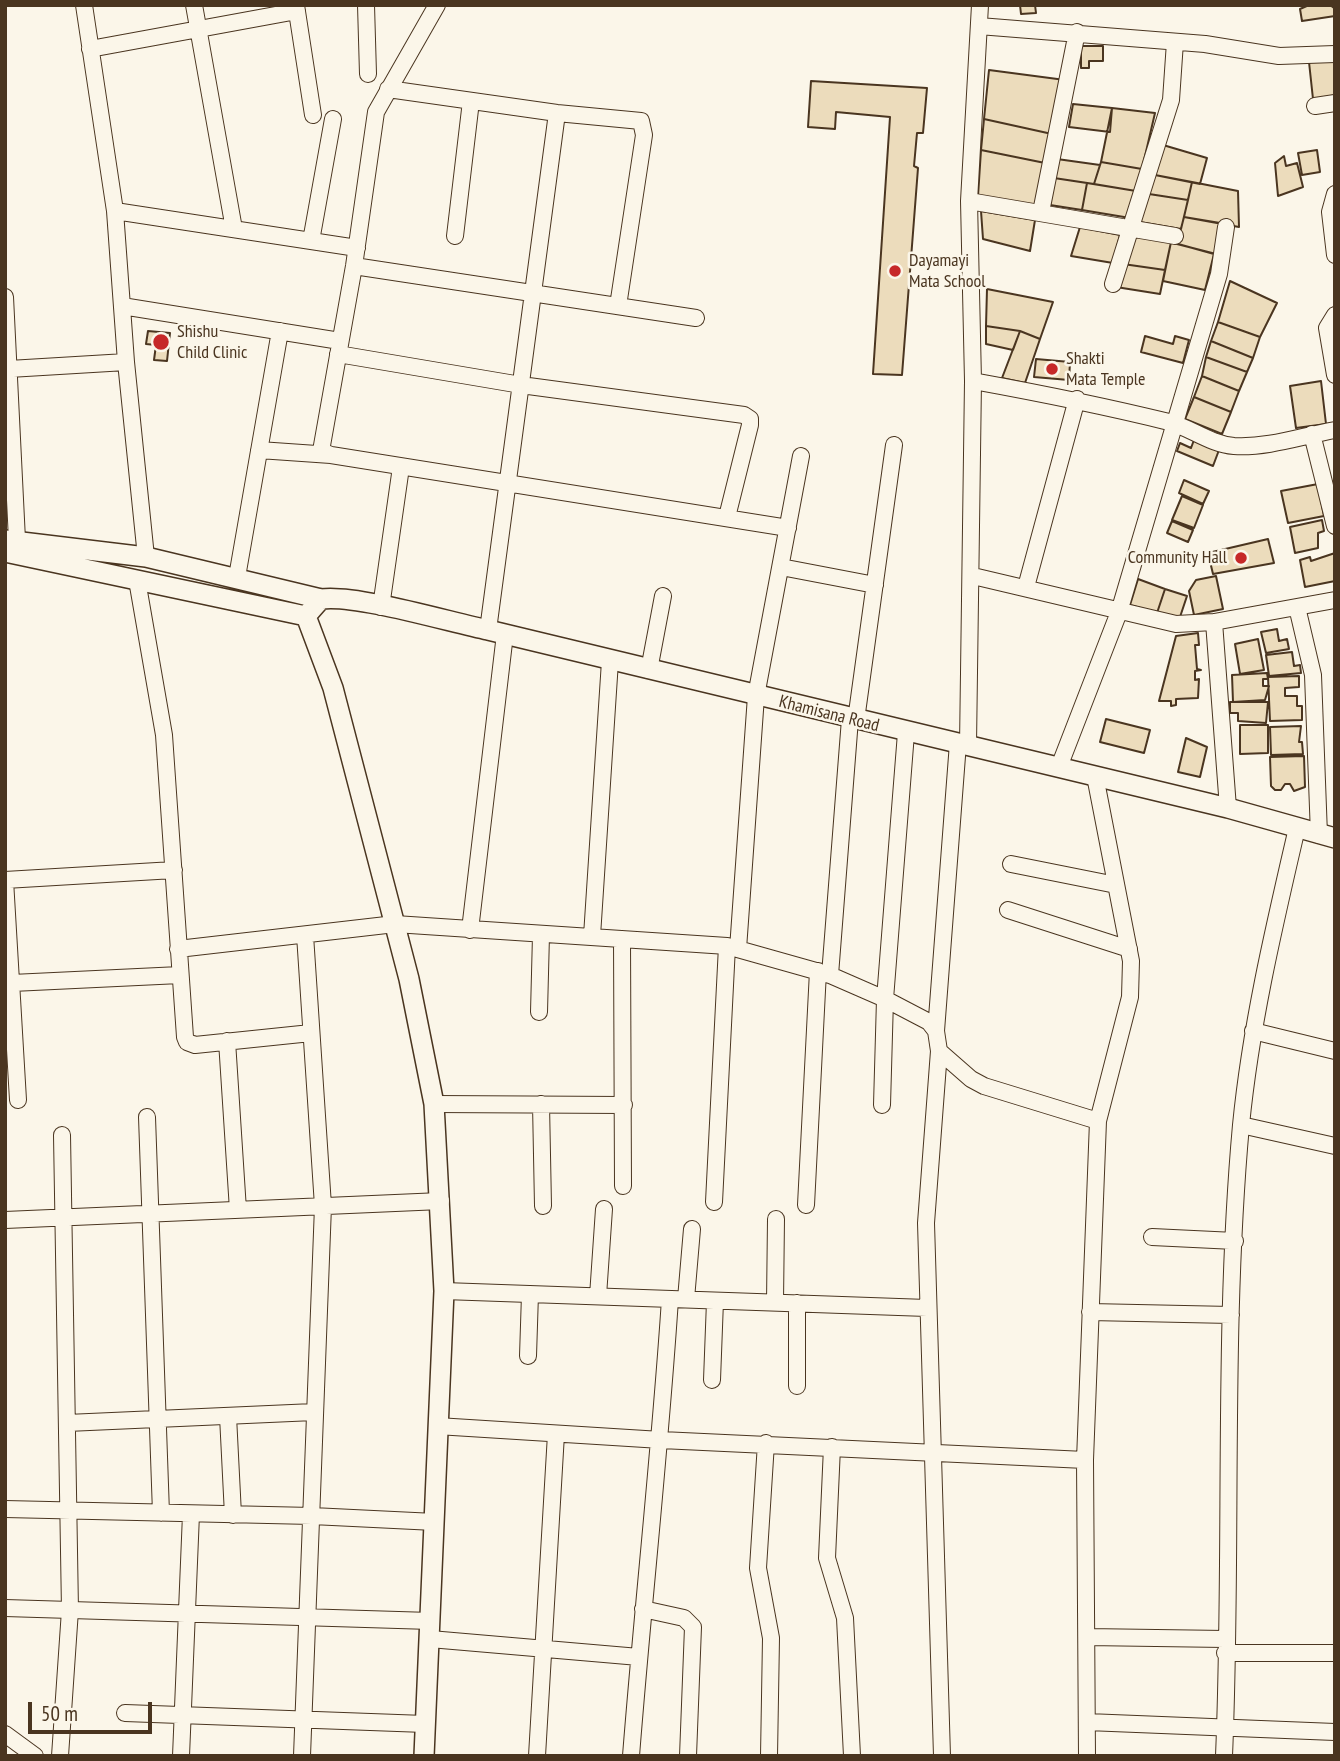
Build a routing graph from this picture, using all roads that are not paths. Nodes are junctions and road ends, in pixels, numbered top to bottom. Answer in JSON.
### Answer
{"nodes":[{"id":1,"x":84,"y":5,"type":"edge"},
{"id":2,"x":194,"y":5,"type":"edge"},
{"id":3,"x":366,"y":5,"type":"edge"},
{"id":4,"x":437,"y":5,"type":"edge"},
{"id":5,"x":980,"y":5,"type":"edge"},
{"id":6,"x":297,"y":8,"type":"edge"},
{"id":7,"x":979,"y":26,"type":"junction"},
{"id":8,"x":198,"y":31,"type":"junction"},
{"id":9,"x":1077,"y":32,"type":"junction"},
{"id":10,"x":1175,"y":42,"type":"junction"},
{"id":11,"x":90,"y":48,"type":"junction"},
{"id":12,"x":1335,"y":54,"type":"edge"},
{"id":13,"x":368,"y":74,"type":"dead end"},
{"id":14,"x":388,"y":89,"type":"junction"},
{"id":15,"x":471,"y":101,"type":"junction"},
{"id":16,"x":1335,"y":103,"type":"edge"},
{"id":17,"x":1315,"y":106,"type":"dead end"},
{"id":18,"x":557,"y":113,"type":"junction"},
{"id":19,"x":313,"y":115,"type":"dead end"},
{"id":20,"x":333,"y":119,"type":"dead end"},
{"id":21,"x":1335,"y":194,"type":"edge"},
{"id":22,"x":969,"y":201,"type":"junction"},
{"id":23,"x":115,"y":211,"type":"junction"},
{"id":24,"x":1041,"y":212,"type":"junction"},
{"id":25,"x":1226,"y":227,"type":"dead end"},
{"id":26,"x":1132,"y":228,"type":"junction"},
{"id":27,"x":234,"y":229,"type":"junction"},
{"id":28,"x":455,"y":236,"type":"dead end"},
{"id":29,"x":1175,"y":236,"type":"dead end"},
{"id":30,"x":311,"y":241,"type":"junction"},
{"id":31,"x":357,"y":248,"type":"junction"},
{"id":32,"x":1335,"y":255,"type":"edge"},
{"id":33,"x":354,"y":266,"type":"junction"},
{"id":34,"x":1113,"y":284,"type":"dead end"},
{"id":35,"x":533,"y":293,"type":"junction"},
{"id":36,"x":5,"y":297,"type":"edge"},
{"id":37,"x":122,"y":306,"type":"junction"},
{"id":38,"x":618,"y":306,"type":"junction"},
{"id":39,"x":1335,"y":315,"type":"edge"},
{"id":40,"x":696,"y":318,"type":"dead end"},
{"id":41,"x":280,"y":331,"type":"junction"},
{"id":42,"x":339,"y":347,"type":"junction"},
{"id":43,"x":126,"y":362,"type":"junction"},
{"id":44,"x":9,"y":369,"type":"junction"},
{"id":45,"x":1335,"y":375,"type":"edge"},
{"id":46,"x":974,"y":382,"type":"junction"},
{"id":47,"x":521,"y":385,"type":"junction"},
{"id":48,"x":1077,"y":400,"type":"junction"},
{"id":49,"x":1173,"y":423,"type":"junction"},
{"id":50,"x":1335,"y":430,"type":"edge"},
{"id":51,"x":1312,"y":434,"type":"junction"},
{"id":52,"x":894,"y":445,"type":"dead end"},
{"id":53,"x":259,"y":450,"type":"junction"},
{"id":54,"x":331,"y":455,"type":"junction"},
{"id":55,"x":802,"y":456,"type":"dead end"},
{"id":56,"x":401,"y":467,"type":"junction"},
{"id":57,"x":507,"y":485,"type":"junction"},
{"id":58,"x":727,"y":517,"type":"junction"},
{"id":59,"x":1335,"y":526,"type":"edge"},
{"id":60,"x":788,"y":528,"type":"junction"},
{"id":61,"x":9,"y":544,"type":"edge"},
{"id":62,"x":146,"y":557,"type":"junction"},
{"id":63,"x":781,"y":567,"type":"junction"},
{"id":64,"x":973,"y":576,"type":"junction"},
{"id":65,"x":237,"y":577,"type":"junction"},
{"id":66,"x":137,"y":580,"type":"junction"},
{"id":67,"x":875,"y":585,"type":"junction"},
{"id":68,"x":1026,"y":587,"type":"junction"},
{"id":69,"x":663,"y":596,"type":"dead end"},
{"id":70,"x":321,"y":599,"type":"junction"},
{"id":71,"x":1335,"y":600,"type":"edge"},
{"id":72,"x":381,"y":607,"type":"junction"},
{"id":73,"x":1297,"y":607,"type":"junction"},
{"id":74,"x":1119,"y":612,"type":"junction"},
{"id":75,"x":306,"y":616,"type":"junction"},
{"id":76,"x":1214,"y":622,"type":"junction"},
{"id":77,"x":496,"y":632,"type":"junction"},
{"id":78,"x":610,"y":661,"type":"junction"},
{"id":79,"x":649,"y":670,"type":"junction"},
{"id":80,"x":756,"y":696,"type":"junction"},
{"id":81,"x":853,"y":719,"type":"junction"},
{"id":82,"x":906,"y":733,"type":"junction"},
{"id":83,"x":963,"y":744,"type":"junction"},
{"id":84,"x":1059,"y":767,"type":"junction"},
{"id":85,"x":1095,"y":776,"type":"junction"},
{"id":86,"x":1228,"y":808,"type":"junction"},
{"id":87,"x":1297,"y":828,"type":"junction"},
{"id":88,"x":1327,"y":836,"type":"edge"},
{"id":89,"x":1011,"y":864,"type":"dead end"},
{"id":90,"x":174,"y":870,"type":"junction"},
{"id":91,"x":5,"y":880,"type":"edge"},
{"id":92,"x":1116,"y":885,"type":"junction"},
{"id":93,"x":1008,"y":910,"type":"dead end"},
{"id":94,"x":395,"y":925,"type":"junction"},
{"id":95,"x":470,"y":930,"type":"junction"},
{"id":96,"x":305,"y":935,"type":"junction"},
{"id":97,"x":541,"y":935,"type":"junction"},
{"id":98,"x":592,"y":936,"type":"junction"},
{"id":99,"x":622,"y":939,"type":"junction"},
{"id":100,"x":733,"y":947,"type":"junction"},
{"id":101,"x":178,"y":948,"type":"junction"},
{"id":102,"x":1129,"y":949,"type":"junction"},
{"id":103,"x":824,"y":973,"type":"junction"},
{"id":104,"x":180,"y":975,"type":"junction"},
{"id":105,"x":12,"y":983,"type":"junction"},
{"id":106,"x":885,"y":999,"type":"junction"},
{"id":107,"x":539,"y":1012,"type":"dead end"},
{"id":108,"x":936,"y":1031,"type":"junction"},
{"id":109,"x":1253,"y":1031,"type":"junction"},
{"id":110,"x":312,"y":1033,"type":"junction"},
{"id":111,"x":227,"y":1041,"type":"junction"},
{"id":112,"x":939,"y":1051,"type":"junction"},
{"id":113,"x":1335,"y":1051,"type":"edge"},
{"id":114,"x":10,"y":1055,"type":"edge"},
{"id":115,"x":18,"y":1100,"type":"dead end"},
{"id":116,"x":434,"y":1104,"type":"junction"},
{"id":117,"x":541,"y":1104,"type":"junction"},
{"id":118,"x":624,"y":1105,"type":"junction"},
{"id":119,"x":882,"y":1105,"type":"dead end"},
{"id":120,"x":147,"y":1117,"type":"dead end"},
{"id":121,"x":1098,"y":1121,"type":"junction"},
{"id":122,"x":1241,"y":1125,"type":"junction"},
{"id":123,"x":62,"y":1135,"type":"dead end"},
{"id":124,"x":1335,"y":1146,"type":"edge"},
{"id":125,"x":622,"y":1186,"type":"dead end"},
{"id":126,"x":441,"y":1201,"type":"junction"},
{"id":127,"x":714,"y":1202,"type":"dead end"},
{"id":128,"x":806,"y":1205,"type":"dead end"},
{"id":129,"x":323,"y":1206,"type":"junction"},
{"id":130,"x":543,"y":1206,"type":"dead end"},
{"id":131,"x":604,"y":1209,"type":"dead end"},
{"id":132,"x":238,"y":1210,"type":"junction"},
{"id":133,"x":151,"y":1214,"type":"junction"},
{"id":134,"x":65,"y":1217,"type":"junction"},
{"id":135,"x":776,"y":1219,"type":"dead end"},
{"id":136,"x":5,"y":1220,"type":"edge"},
{"id":137,"x":692,"y":1229,"type":"dead end"},
{"id":138,"x":1152,"y":1237,"type":"dead end"},
{"id":139,"x":1235,"y":1241,"type":"junction"},
{"id":140,"x":444,"y":1291,"type":"junction"},
{"id":141,"x":530,"y":1294,"type":"junction"},
{"id":142,"x":598,"y":1296,"type":"junction"},
{"id":143,"x":670,"y":1299,"type":"junction"},
{"id":144,"x":687,"y":1299,"type":"junction"},
{"id":145,"x":715,"y":1301,"type":"junction"},
{"id":146,"x":775,"y":1303,"type":"junction"},
{"id":147,"x":797,"y":1303,"type":"junction"},
{"id":148,"x":927,"y":1308,"type":"junction"},
{"id":149,"x":1090,"y":1312,"type":"junction"},
{"id":150,"x":1231,"y":1315,"type":"junction"},
{"id":151,"x":528,"y":1356,"type":"dead end"},
{"id":152,"x":712,"y":1380,"type":"dead end"},
{"id":153,"x":797,"y":1386,"type":"dead end"},
{"id":154,"x":314,"y":1412,"type":"junction"},
{"id":155,"x":229,"y":1416,"type":"junction"},
{"id":156,"x":157,"y":1419,"type":"junction"},
{"id":157,"x":67,"y":1423,"type":"junction"},
{"id":158,"x":438,"y":1426,"type":"junction"},
{"id":159,"x":556,"y":1434,"type":"junction"},
{"id":160,"x":661,"y":1440,"type":"junction"},
{"id":161,"x":766,"y":1443,"type":"junction"},
{"id":162,"x":832,"y":1447,"type":"junction"},
{"id":163,"x":934,"y":1452,"type":"junction"},
{"id":164,"x":1085,"y":1460,"type":"junction"},
{"id":165,"x":5,"y":1509,"type":"edge"},
{"id":166,"x":68,"y":1510,"type":"junction"},
{"id":167,"x":161,"y":1513,"type":"junction"},
{"id":168,"x":191,"y":1514,"type":"junction"},
{"id":169,"x":233,"y":1515,"type":"junction"},
{"id":170,"x":312,"y":1516,"type":"junction"},
{"id":171,"x":435,"y":1522,"type":"junction"},
{"id":172,"x":5,"y":1608,"type":"edge"},
{"id":173,"x":643,"y":1609,"type":"junction"},
{"id":174,"x":70,"y":1610,"type":"junction"},
{"id":175,"x":188,"y":1613,"type":"junction"},
{"id":176,"x":309,"y":1617,"type":"junction"},
{"id":177,"x":430,"y":1630,"type":"junction"},
{"id":178,"x":1087,"y":1637,"type":"junction"},
{"id":179,"x":1225,"y":1646,"type":"junction"},
{"id":180,"x":542,"y":1649,"type":"junction"},
{"id":181,"x":1335,"y":1653,"type":"edge"},
{"id":182,"x":639,"y":1657,"type":"junction"},
{"id":183,"x":125,"y":1713,"type":"dead end"},
{"id":184,"x":184,"y":1716,"type":"junction"},
{"id":185,"x":304,"y":1720,"type":"junction"},
{"id":186,"x":1087,"y":1722,"type":"junction"},
{"id":187,"x":425,"y":1724,"type":"junction"},
{"id":188,"x":1225,"y":1727,"type":"junction"},
{"id":189,"x":1335,"y":1732,"type":"edge"},
{"id":190,"x":5,"y":1734,"type":"edge"},
{"id":191,"x":35,"y":1756,"type":"edge"},
{"id":192,"x":60,"y":1756,"type":"edge"},
{"id":193,"x":181,"y":1756,"type":"edge"},
{"id":194,"x":302,"y":1756,"type":"edge"},
{"id":195,"x":424,"y":1756,"type":"edge"},
{"id":196,"x":537,"y":1756,"type":"edge"},
{"id":197,"x":631,"y":1756,"type":"edge"},
{"id":198,"x":688,"y":1756,"type":"edge"},
{"id":199,"x":769,"y":1756,"type":"edge"},
{"id":200,"x":852,"y":1756,"type":"edge"},
{"id":201,"x":942,"y":1756,"type":"edge"},
{"id":202,"x":1087,"y":1756,"type":"edge"},
{"id":203,"x":1224,"y":1756,"type":"edge"}],
"edges":[{"from":1,"to":11,"type":"street"},
{"from":2,"to":8,"type":"street"},
{"from":3,"to":13,"type":"street"},
{"from":4,"to":14,"type":"street"},
{"from":5,"to":7,"type":"street"},
{"from":6,"to":8,"type":"street"},
{"from":6,"to":19,"type":"street"},
{"from":7,"to":9,"type":"street"},
{"from":7,"to":22,"type":"street"},
{"from":8,"to":11,"type":"street"},
{"from":8,"to":27,"type":"street"},
{"from":9,"to":10,"type":"street"},
{"from":9,"to":24,"type":"street"},
{"from":10,"to":12,"type":"street"},
{"from":10,"to":26,"type":"street"},
{"from":11,"to":23,"type":"street"},
{"from":14,"to":15,"type":"street"},
{"from":14,"to":31,"type":"street"},
{"from":15,"to":18,"type":"street"},
{"from":15,"to":28,"type":"street"},
{"from":16,"to":17,"type":"street"},
{"from":18,"to":35,"type":"street"},
{"from":18,"to":38,"type":"street"},
{"from":20,"to":30,"type":"street"},
{"from":21,"to":32,"type":"street"},
{"from":22,"to":24,"type":"street"},
{"from":22,"to":46,"type":"street"},
{"from":23,"to":27,"type":"street"},
{"from":23,"to":37,"type":"street"},
{"from":24,"to":26,"type":"street"},
{"from":25,"to":49,"type":"street"},
{"from":26,"to":29,"type":"street"},
{"from":26,"to":34,"type":"street"},
{"from":27,"to":30,"type":"street"},
{"from":30,"to":31,"type":"street"},
{"from":31,"to":33,"type":"street"},
{"from":33,"to":35,"type":"street"},
{"from":33,"to":42,"type":"street"},
{"from":35,"to":38,"type":"street"},
{"from":35,"to":47,"type":"street"},
{"from":36,"to":44,"type":"street"},
{"from":37,"to":41,"type":"street"},
{"from":37,"to":43,"type":"street"},
{"from":38,"to":40,"type":"street"},
{"from":39,"to":45,"type":"street"},
{"from":41,"to":42,"type":"street"},
{"from":41,"to":53,"type":"street"},
{"from":42,"to":47,"type":"street"},
{"from":42,"to":54,"type":"street"},
{"from":43,"to":44,"type":"street"},
{"from":43,"to":62,"type":"street"},
{"from":44,"to":61,"type":"street"},
{"from":46,"to":48,"type":"street"},
{"from":46,"to":64,"type":"street"},
{"from":47,"to":57,"type":"street"},
{"from":47,"to":58,"type":"street"},
{"from":48,"to":49,"type":"street"},
{"from":48,"to":68,"type":"street"},
{"from":49,"to":51,"type":"street"},
{"from":49,"to":74,"type":"street"},
{"from":50,"to":51,"type":"street"},
{"from":51,"to":59,"type":"street"},
{"from":52,"to":67,"type":"street"},
{"from":53,"to":54,"type":"street"},
{"from":53,"to":65,"type":"street"},
{"from":54,"to":56,"type":"street"},
{"from":55,"to":60,"type":"street"},
{"from":56,"to":57,"type":"street"},
{"from":56,"to":72,"type":"street"},
{"from":57,"to":58,"type":"street"},
{"from":57,"to":77,"type":"street"},
{"from":58,"to":60,"type":"street"},
{"from":60,"to":63,"type":"street"},
{"from":61,"to":62,"type":"street","name":"Khamisana Road"},
{"from":61,"to":66,"type":"street"},
{"from":62,"to":65,"type":"street","name":"Khamisana Road"},
{"from":63,"to":67,"type":"street"},
{"from":63,"to":80,"type":"street"},
{"from":64,"to":68,"type":"street"},
{"from":64,"to":83,"type":"street"},
{"from":65,"to":70,"type":"street","name":"Khamisana Road"},
{"from":66,"to":75,"type":"street"},
{"from":66,"to":90,"type":"street"},
{"from":67,"to":81,"type":"street"},
{"from":68,"to":74,"type":"street"},
{"from":69,"to":79,"type":"street"},
{"from":70,"to":72,"type":"street","name":"Khamisana Road"},
{"from":70,"to":75,"type":"street"},
{"from":71,"to":73,"type":"street"},
{"from":72,"to":77,"type":"street","name":"Khamisana Road"},
{"from":73,"to":76,"type":"street"},
{"from":73,"to":88,"type":"street"},
{"from":74,"to":76,"type":"street"},
{"from":74,"to":84,"type":"street"},
{"from":75,"to":94,"type":"street"},
{"from":76,"to":86,"type":"street"},
{"from":77,"to":78,"type":"street","name":"Khamisana Road"},
{"from":77,"to":95,"type":"street"},
{"from":78,"to":79,"type":"street","name":"Khamisana Road"},
{"from":78,"to":98,"type":"street"},
{"from":79,"to":80,"type":"street","name":"Khamisana Road"},
{"from":80,"to":81,"type":"street","name":"Khamisana Road"},
{"from":80,"to":100,"type":"street"},
{"from":81,"to":82,"type":"street","name":"Khamisana Road"},
{"from":81,"to":103,"type":"street"},
{"from":82,"to":83,"type":"street","name":"Khamisana Road"},
{"from":82,"to":106,"type":"street"},
{"from":83,"to":84,"type":"street","name":"Khamisana Road"},
{"from":83,"to":108,"type":"street"},
{"from":84,"to":85,"type":"street","name":"Khamisana Road"},
{"from":85,"to":86,"type":"street","name":"Khamisana Road"},
{"from":85,"to":92,"type":"street"},
{"from":86,"to":87,"type":"street","name":"Khamisana Road"},
{"from":87,"to":88,"type":"street","name":"Khamisana Road"},
{"from":87,"to":109,"type":"street"},
{"from":89,"to":92,"type":"street"},
{"from":90,"to":91,"type":"street"},
{"from":90,"to":101,"type":"street"},
{"from":91,"to":105,"type":"street"},
{"from":92,"to":102,"type":"street"},
{"from":93,"to":102,"type":"street"},
{"from":94,"to":95,"type":"street"},
{"from":94,"to":96,"type":"street"},
{"from":94,"to":116,"type":"street"},
{"from":95,"to":97,"type":"street"},
{"from":96,"to":101,"type":"street"},
{"from":96,"to":110,"type":"street"},
{"from":97,"to":98,"type":"street"},
{"from":97,"to":107,"type":"street"},
{"from":98,"to":99,"type":"street"},
{"from":99,"to":100,"type":"street"},
{"from":99,"to":118,"type":"street"},
{"from":100,"to":103,"type":"street"},
{"from":100,"to":127,"type":"street"},
{"from":101,"to":104,"type":"street"},
{"from":102,"to":121,"type":"street"},
{"from":103,"to":106,"type":"street"},
{"from":103,"to":128,"type":"street"},
{"from":104,"to":105,"type":"street"},
{"from":104,"to":111,"type":"street"},
{"from":105,"to":114,"type":"street"},
{"from":106,"to":108,"type":"street"},
{"from":106,"to":119,"type":"street"},
{"from":108,"to":112,"type":"street"},
{"from":109,"to":113,"type":"street"},
{"from":109,"to":122,"type":"street"},
{"from":110,"to":111,"type":"street"},
{"from":110,"to":129,"type":"street"},
{"from":111,"to":132,"type":"street"},
{"from":112,"to":121,"type":"street"},
{"from":112,"to":148,"type":"street"},
{"from":114,"to":115,"type":"street"},
{"from":116,"to":117,"type":"street"},
{"from":116,"to":126,"type":"street"},
{"from":117,"to":118,"type":"street"},
{"from":117,"to":130,"type":"street"},
{"from":118,"to":125,"type":"street"},
{"from":120,"to":133,"type":"street"},
{"from":121,"to":149,"type":"street"},
{"from":122,"to":124,"type":"street"},
{"from":122,"to":139,"type":"street"},
{"from":123,"to":134,"type":"street"},
{"from":126,"to":129,"type":"street"},
{"from":126,"to":140,"type":"street"},
{"from":129,"to":132,"type":"street"},
{"from":129,"to":154,"type":"street"},
{"from":131,"to":142,"type":"street"},
{"from":132,"to":133,"type":"street"},
{"from":133,"to":134,"type":"street"},
{"from":133,"to":156,"type":"street"},
{"from":134,"to":136,"type":"street"},
{"from":134,"to":157,"type":"street"},
{"from":135,"to":146,"type":"street"},
{"from":137,"to":144,"type":"street"},
{"from":138,"to":139,"type":"street"},
{"from":139,"to":150,"type":"street"},
{"from":140,"to":141,"type":"street"},
{"from":140,"to":158,"type":"street"},
{"from":141,"to":142,"type":"street"},
{"from":141,"to":151,"type":"street"},
{"from":142,"to":143,"type":"street"},
{"from":143,"to":144,"type":"street"},
{"from":143,"to":160,"type":"street"},
{"from":144,"to":145,"type":"street"},
{"from":145,"to":146,"type":"street"},
{"from":145,"to":152,"type":"street"},
{"from":146,"to":147,"type":"street"},
{"from":147,"to":148,"type":"street"},
{"from":147,"to":153,"type":"street"},
{"from":148,"to":163,"type":"street"},
{"from":149,"to":150,"type":"street"},
{"from":149,"to":164,"type":"street"},
{"from":150,"to":179,"type":"street"},
{"from":154,"to":155,"type":"street"},
{"from":154,"to":170,"type":"street"},
{"from":155,"to":156,"type":"street"},
{"from":155,"to":169,"type":"street"},
{"from":156,"to":157,"type":"street"},
{"from":156,"to":167,"type":"street"},
{"from":157,"to":166,"type":"street"},
{"from":158,"to":159,"type":"street"},
{"from":158,"to":171,"type":"street"},
{"from":159,"to":160,"type":"street"},
{"from":159,"to":180,"type":"street"},
{"from":160,"to":161,"type":"street"},
{"from":160,"to":173,"type":"street"},
{"from":161,"to":162,"type":"street"},
{"from":161,"to":199,"type":"street"},
{"from":162,"to":163,"type":"street"},
{"from":162,"to":200,"type":"street"},
{"from":163,"to":164,"type":"street"},
{"from":163,"to":201,"type":"street"},
{"from":164,"to":178,"type":"street"},
{"from":165,"to":166,"type":"street"},
{"from":166,"to":167,"type":"street"},
{"from":166,"to":174,"type":"street"},
{"from":167,"to":168,"type":"street"},
{"from":168,"to":169,"type":"street"},
{"from":168,"to":175,"type":"street"},
{"from":169,"to":170,"type":"street"},
{"from":170,"to":171,"type":"street"},
{"from":170,"to":176,"type":"street"},
{"from":171,"to":177,"type":"street"},
{"from":172,"to":174,"type":"street"},
{"from":173,"to":182,"type":"street"},
{"from":173,"to":198,"type":"street"},
{"from":174,"to":175,"type":"street"},
{"from":174,"to":192,"type":"street"},
{"from":175,"to":176,"type":"street"},
{"from":175,"to":184,"type":"street"},
{"from":176,"to":177,"type":"street"},
{"from":176,"to":185,"type":"street"},
{"from":177,"to":180,"type":"street"},
{"from":177,"to":187,"type":"street"},
{"from":178,"to":179,"type":"street"},
{"from":178,"to":186,"type":"street"},
{"from":179,"to":181,"type":"street"},
{"from":179,"to":188,"type":"street"},
{"from":180,"to":182,"type":"street"},
{"from":180,"to":196,"type":"street"},
{"from":182,"to":197,"type":"street"},
{"from":183,"to":184,"type":"street"},
{"from":184,"to":185,"type":"street"},
{"from":184,"to":193,"type":"street"},
{"from":185,"to":187,"type":"street"},
{"from":185,"to":194,"type":"street"},
{"from":186,"to":188,"type":"street"},
{"from":186,"to":202,"type":"street"},
{"from":187,"to":195,"type":"street"},
{"from":188,"to":189,"type":"street"},
{"from":188,"to":203,"type":"street"},
{"from":190,"to":191,"type":"street"}]}
